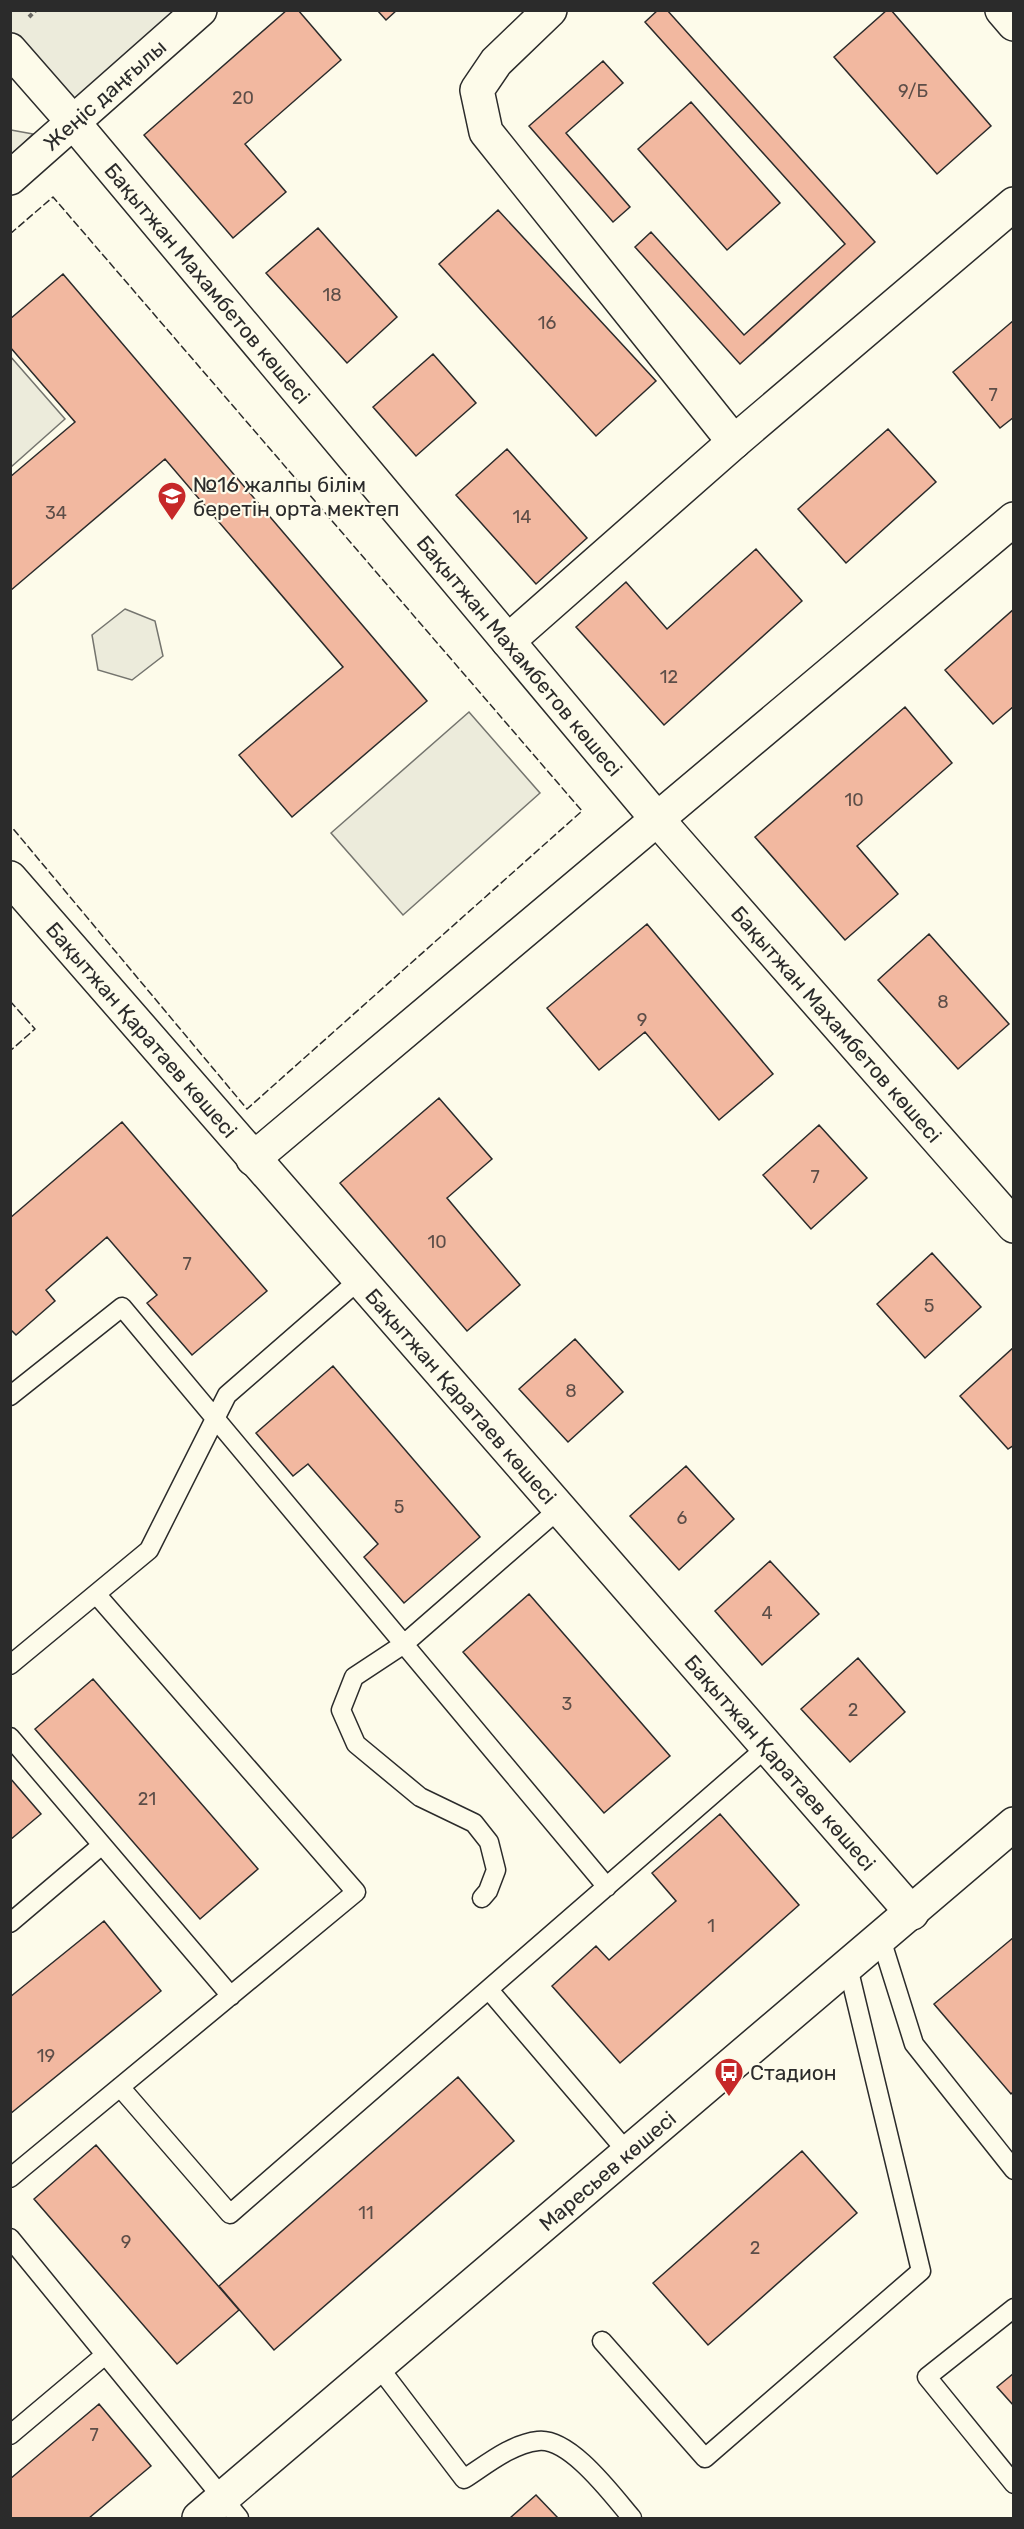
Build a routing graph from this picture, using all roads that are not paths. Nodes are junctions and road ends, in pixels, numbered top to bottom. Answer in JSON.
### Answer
{"nodes":[{"id":1,"x":200,"y":10,"type":"edge"},
{"id":2,"x":550,"y":10,"type":"edge"},
{"id":3,"x":1002,"y":10,"type":"edge"},
{"id":4,"x":1014,"y":24,"type":"edge"},
{"id":5,"x":10,"y":50,"type":"edge"},
{"id":6,"x":73,"y":122,"type":"junction"},
{"id":7,"x":10,"y":178,"type":"edge"},
{"id":8,"x":1014,"y":204,"type":"edge"},
{"id":9,"x":734,"y":442,"type":"junction"},
{"id":10,"x":1014,"y":519,"type":"edge"},
{"id":11,"x":508,"y":641,"type":"junction"},
{"id":12,"x":657,"y":819,"type":"junction"},
{"id":13,"x":10,"y":878,"type":"edge"},
{"id":14,"x":253,"y":1159,"type":"junction"},
{"id":15,"x":1014,"y":1226,"type":"edge"},
{"id":16,"x":359,"y":1280,"type":"junction"},
{"id":17,"x":10,"y":1396,"type":"edge"},
{"id":18,"x":215,"y":1420,"type":"junction"},
{"id":19,"x":559,"y":1509,"type":"junction"},
{"id":20,"x":96,"y":1594,"type":"junction"},
{"id":21,"x":404,"y":1644,"type":"junction"},
{"id":22,"x":10,"y":1665,"type":"edge"},
{"id":23,"x":10,"y":1737,"type":"edge"},
{"id":24,"x":767,"y":1747,"type":"junction"},
{"id":25,"x":1014,"y":1824,"type":"edge"},
{"id":26,"x":102,"y":1845,"type":"junction"},
{"id":27,"x":607,"y":1887,"type":"junction"},
{"id":28,"x":482,"y":1898,"type":"dead end"},
{"id":29,"x":912,"y":1913,"type":"junction"},
{"id":30,"x":10,"y":1923,"type":"edge"},
{"id":31,"x":881,"y":1939,"type":"junction"},
{"id":32,"x":848,"y":1967,"type":"junction"},
{"id":33,"x":489,"y":1990,"type":"junction"},
{"id":34,"x":231,"y":1996,"type":"junction"},
{"id":35,"x":120,"y":2087,"type":"junction"},
{"id":36,"x":628,"y":2153,"type":"junction"},
{"id":37,"x":1014,"y":2170,"type":"edge"},
{"id":38,"x":10,"y":2178,"type":"edge"},
{"id":39,"x":10,"y":2238,"type":"edge"},
{"id":40,"x":1014,"y":2308,"type":"edge"},
{"id":41,"x":602,"y":2342,"type":"dead end"},
{"id":42,"x":105,"y":2355,"type":"junction"},
{"id":43,"x":378,"y":2366,"type":"junction"},
{"id":44,"x":10,"y":2435,"type":"edge"},
{"id":45,"x":1014,"y":2484,"type":"edge"},
{"id":46,"x":220,"y":2512,"type":"edge"},
{"id":47,"x":632,"y":2518,"type":"edge"}],
"edges":[{"from":1,"to":6,"type":"street","name":"Жеңіс даңғылы"},
{"from":2,"to":9,"type":"street"},
{"from":3,"to":4,"type":"street"},
{"from":5,"to":6,"type":"street","name":"Бақытжан Махамбетов көшесі"},
{"from":6,"to":7,"type":"street","name":"Жеңіс даңғылы"},
{"from":6,"to":11,"type":"street","name":"Бақытжан Махамбетов көшесі"},
{"from":8,"to":9,"type":"street"},
{"from":9,"to":11,"type":"street"},
{"from":10,"to":12,"type":"street"},
{"from":11,"to":12,"type":"street","name":"Бақытжан Махамбетов көшесі"},
{"from":12,"to":14,"type":"street"},
{"from":12,"to":15,"type":"street","name":"Бақытжан Махамбетов көшесі"},
{"from":13,"to":14,"type":"street","name":"Бақытжан Қаратаев көшесі"},
{"from":14,"to":16,"type":"street","name":"Бақытжан Қаратаев көшесі"},
{"from":16,"to":18,"type":"lane"},
{"from":16,"to":19,"type":"street","name":"Бақытжан Қаратаев көшесі"},
{"from":17,"to":18,"type":"lane"},
{"from":18,"to":20,"type":"lane"},
{"from":18,"to":21,"type":"lane"},
{"from":19,"to":21,"type":"lane"},
{"from":19,"to":24,"type":"street","name":"Бақытжан Қаратаев көшесі"},
{"from":20,"to":22,"type":"lane"},
{"from":20,"to":34,"type":"lane"},
{"from":21,"to":27,"type":"lane"},
{"from":21,"to":28,"type":"lane"},
{"from":23,"to":26,"type":"lane"},
{"from":24,"to":27,"type":"lane"},
{"from":24,"to":29,"type":"street","name":"Бақытжан Қаратаев көшесі"},
{"from":25,"to":29,"type":"street","name":"Маресьев көшесі"},
{"from":26,"to":30,"type":"lane"},
{"from":26,"to":34,"type":"lane"},
{"from":27,"to":33,"type":"lane"},
{"from":29,"to":31,"type":"street","name":"Маресьев көшесі"},
{"from":31,"to":32,"type":"street","name":"Маресьев көшесі"},
{"from":31,"to":37,"type":"lane"},
{"from":32,"to":36,"type":"street","name":"Маресьев көшесі"},
{"from":32,"to":41,"type":"lane"},
{"from":33,"to":35,"type":"lane"},
{"from":33,"to":36,"type":"lane"},
{"from":34,"to":35,"type":"lane"},
{"from":35,"to":38,"type":"lane"},
{"from":36,"to":43,"type":"street","name":"Маресьев көшесі"},
{"from":39,"to":42,"type":"lane"},
{"from":40,"to":45,"type":"lane"},
{"from":42,"to":44,"type":"lane"},
{"from":42,"to":46,"type":"lane"},
{"from":43,"to":46,"type":"street","name":"Маресьев көшесі"},
{"from":43,"to":47,"type":"lane"}]}
